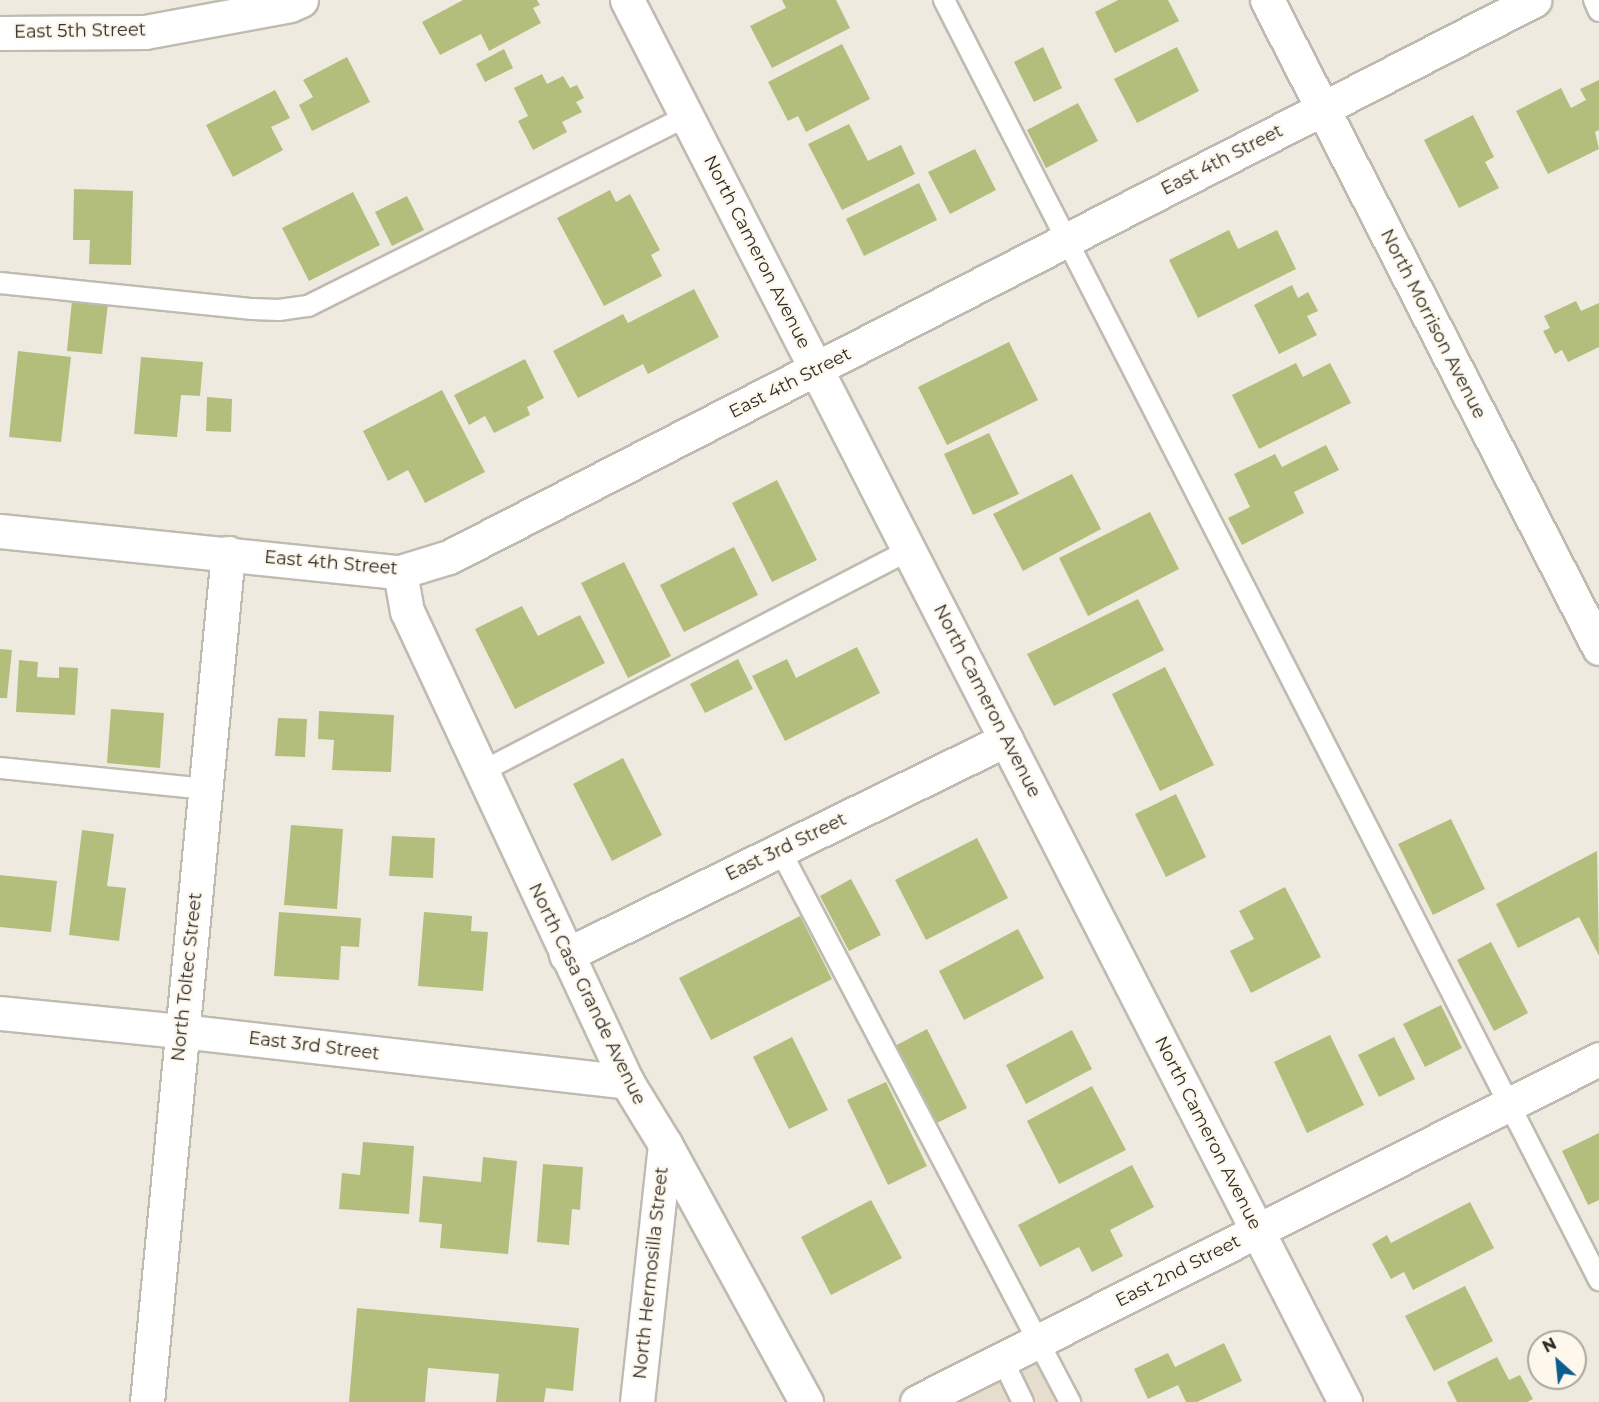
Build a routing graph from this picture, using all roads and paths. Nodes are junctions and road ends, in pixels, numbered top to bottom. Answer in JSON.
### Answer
{"nodes":[{"id":1,"x":301,"y":0,"type":"edge"},
{"id":2,"x":627,"y":0,"type":"edge"},
{"id":3,"x":944,"y":0,"type":"edge"},
{"id":4,"x":1267,"y":0,"type":"edge"},
{"id":5,"x":1534,"y":0,"type":"edge"},
{"id":6,"x":1594,"y":0,"type":"edge"},
{"id":7,"x":1599,"y":11,"type":"edge"},
{"id":8,"x":0,"y":33,"type":"edge"},
{"id":9,"x":1323,"y":109,"type":"junction"},
{"id":10,"x":687,"y":116,"type":"junction"},
{"id":11,"x":1067,"y":240,"type":"junction"},
{"id":12,"x":0,"y":283,"type":"edge"},
{"id":13,"x":817,"y":369,"type":"junction"},
{"id":14,"x":0,"y":531,"type":"edge"},
{"id":15,"x":910,"y":550,"type":"junction"},
{"id":16,"x":228,"y":553,"type":"junction"},
{"id":17,"x":400,"y":572,"type":"junction"},
{"id":18,"x":1599,"y":648,"type":"edge"},
{"id":19,"x":1006,"y":739,"type":"junction"},
{"id":20,"x":0,"y":768,"type":"edge"},
{"id":21,"x":481,"y":772,"type":"junction"},
{"id":22,"x":206,"y":789,"type":"junction"},
{"id":23,"x":780,"y":850,"type":"junction"},
{"id":24,"x":566,"y":956,"type":"junction"},
{"id":25,"x":0,"y":1013,"type":"edge"},
{"id":26,"x":181,"y":1031,"type":"junction"},
{"id":27,"x":1599,"y":1059,"type":"edge"},
{"id":28,"x":627,"y":1082,"type":"junction"},
{"id":29,"x":1509,"y":1105,"type":"junction"},
{"id":30,"x":665,"y":1144,"type":"junction"},
{"id":31,"x":1257,"y":1231,"type":"junction"},
{"id":32,"x":1599,"y":1280,"type":"edge"},
{"id":33,"x":1039,"y":1341,"type":"junction"},
{"id":34,"x":1002,"y":1359,"type":"junction"},
{"id":35,"x":147,"y":1402,"type":"edge"},
{"id":36,"x":637,"y":1402,"type":"edge"},
{"id":37,"x":806,"y":1402,"type":"edge"},
{"id":38,"x":917,"y":1402,"type":"edge"},
{"id":39,"x":1023,"y":1402,"type":"edge"},
{"id":40,"x":1070,"y":1402,"type":"edge"},
{"id":41,"x":1345,"y":1402,"type":"edge"}],
"edges":[{"from":1,"to":8,"type":"street","name":"East 5th Street"},
{"from":2,"to":10,"type":"street","name":"North Cameron Avenue"},
{"from":3,"to":11,"type":"lane"},
{"from":4,"to":9,"type":"street","name":"North Morrison Avenue"},
{"from":5,"to":9,"type":"street","name":"East 4th Street"},
{"from":6,"to":7,"type":"lane"},
{"from":9,"to":11,"type":"street","name":"East 4th Street"},
{"from":9,"to":18,"type":"street","name":"North Morrison Avenue"},
{"from":10,"to":12,"type":"lane"},
{"from":10,"to":13,"type":"street","name":"North Cameron Avenue"},
{"from":11,"to":13,"type":"street","name":"East 4th Street"},
{"from":11,"to":29,"type":"lane"},
{"from":13,"to":15,"type":"street","name":"North Cameron Avenue"},
{"from":13,"to":17,"type":"street","name":"East 4th Street"},
{"from":14,"to":16,"type":"street","name":"East 4th Street"},
{"from":15,"to":19,"type":"street","name":"North Cameron Avenue"},
{"from":15,"to":21,"type":"lane"},
{"from":16,"to":17,"type":"street","name":"East 4th Street"},
{"from":16,"to":22,"type":"street","name":"North Toltec Street"},
{"from":17,"to":21,"type":"street","name":"North Casa Grande Avenue"},
{"from":19,"to":23,"type":"street","name":"East 3rd Street"},
{"from":19,"to":31,"type":"street","name":"North Cameron Avenue"},
{"from":20,"to":22,"type":"lane"},
{"from":21,"to":24,"type":"street","name":"North Casa Grande Avenue"},
{"from":22,"to":26,"type":"street","name":"North Toltec Street"},
{"from":23,"to":24,"type":"street","name":"East 3rd Street"},
{"from":23,"to":33,"type":"lane"},
{"from":24,"to":28,"type":"street","name":"North Casa Grande Avenue"},
{"from":25,"to":26,"type":"street","name":"East 3rd Street"},
{"from":26,"to":28,"type":"street","name":"East 3rd Street"},
{"from":26,"to":35,"type":"street","name":"North Toltec Street"},
{"from":27,"to":29,"type":"street","name":"East 2nd Street"},
{"from":28,"to":30,"type":"street","name":"North Casa Grande Avenue"},
{"from":29,"to":31,"type":"street","name":"East 2nd Street"},
{"from":29,"to":32,"type":"lane"},
{"from":30,"to":36,"type":"street","name":"North Hermosilla Street"},
{"from":30,"to":37,"type":"street","name":"North Casa Grande Avenue"},
{"from":31,"to":33,"type":"street","name":"East 2nd Street"},
{"from":31,"to":41,"type":"street","name":"North Cameron Avenue"},
{"from":33,"to":34,"type":"street","name":"East 2nd Street"},
{"from":33,"to":40,"type":"lane"},
{"from":34,"to":38,"type":"street","name":"East 2nd Street"},
{"from":34,"to":39,"type":"lane"}]}
